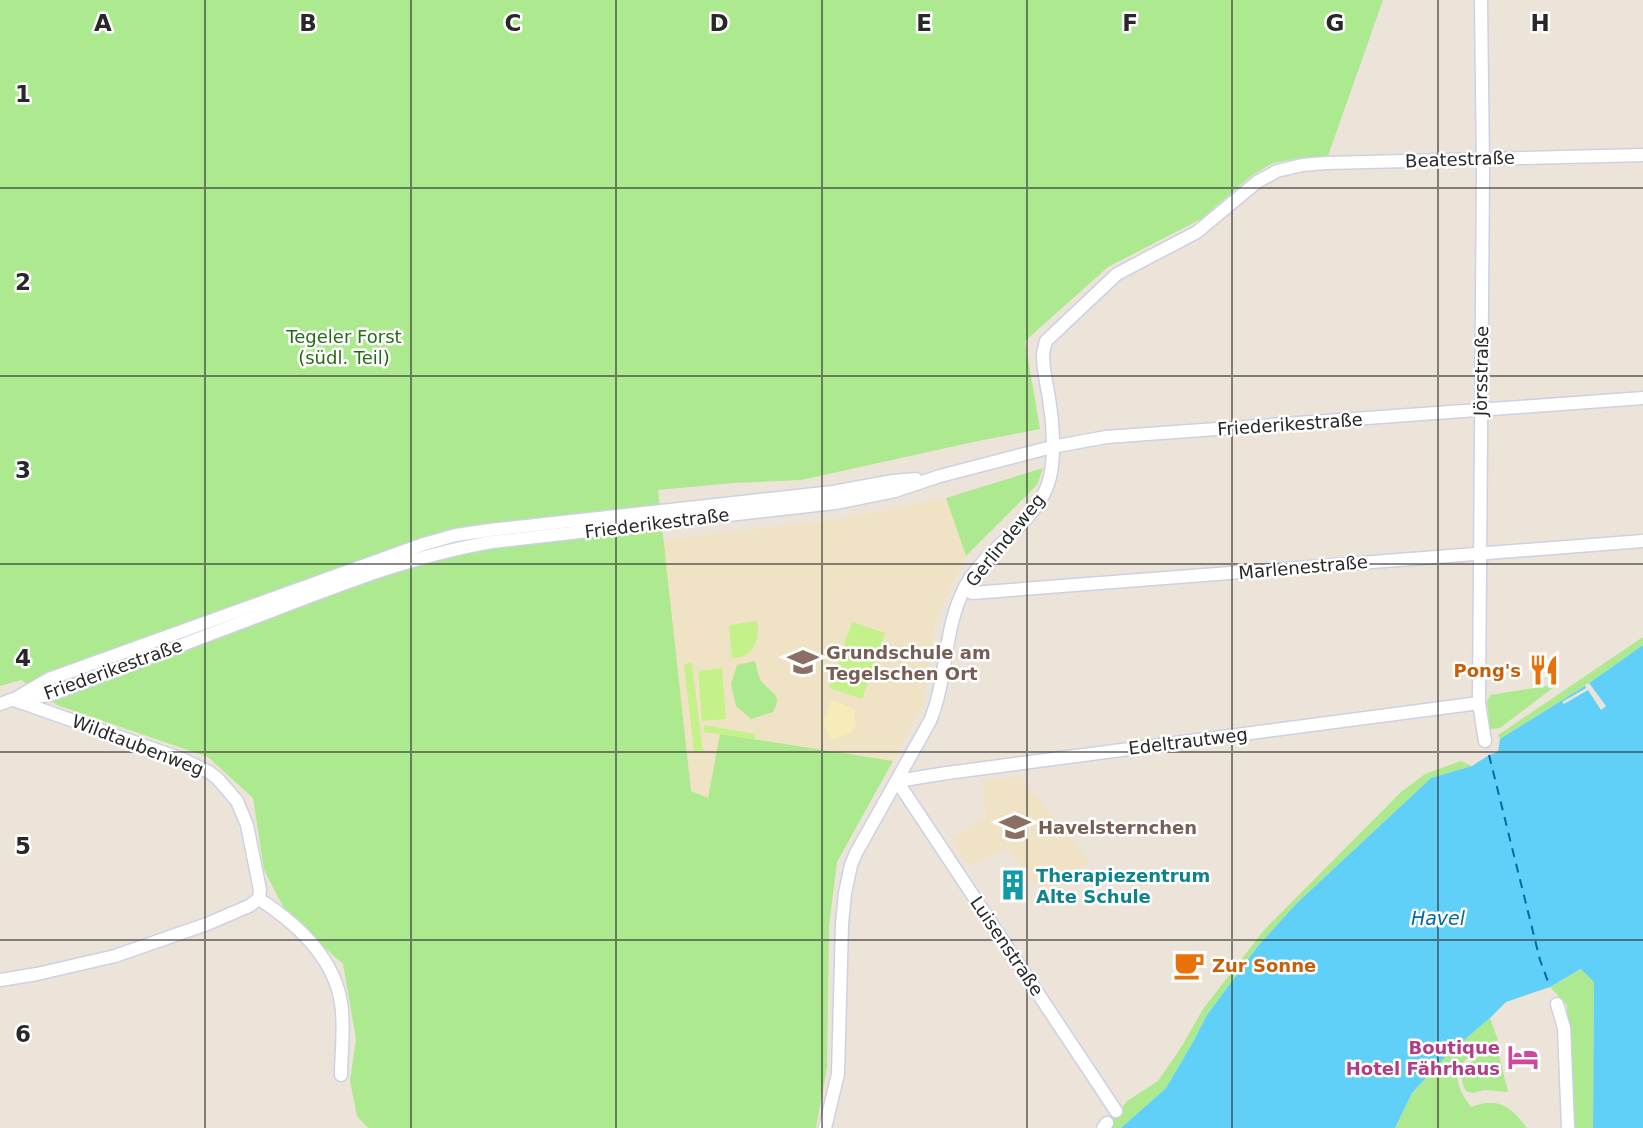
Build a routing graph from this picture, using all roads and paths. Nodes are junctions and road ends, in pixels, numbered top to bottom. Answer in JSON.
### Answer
{"nodes":[{"id":1,"x":1481,"y":0,"type":"edge"},
{"id":2,"x":1643,"y":155,"type":"edge"},
{"id":3,"x":1483,"y":158,"type":"junction"},
{"id":4,"x":1277,"y":171,"type":"joint"},
{"id":5,"x":1643,"y":398,"type":"edge"},
{"id":6,"x":1481,"y":410,"type":"junction"},
{"id":7,"x":1052,"y":447,"type":"junction"},
{"id":8,"x":1643,"y":541,"type":"edge"},
{"id":9,"x":1480,"y":553,"type":"junction"},
{"id":10,"x":964,"y":589,"type":"junction"},
{"id":11,"x":14,"y":699,"type":"junction"},
{"id":12,"x":1479,"y":703,"type":"junction"},
{"id":13,"x":0,"y":704,"type":"edge"},
{"id":14,"x":1485,"y":741,"type":"dead end"},
{"id":15,"x":897,"y":781,"type":"junction"},
{"id":16,"x":258,"y":899,"type":"junction"},
{"id":17,"x":0,"y":980,"type":"edge"},
{"id":18,"x":1556,"y":1004,"type":"dead end"},
{"id":19,"x":341,"y":1075,"type":"dead end"},
{"id":20,"x":1116,"y":1111,"type":"dead end"},
{"id":21,"x":825,"y":1128,"type":"edge"},
{"id":22,"x":1568,"y":1128,"type":"edge"}],
"edges":[{"from":1,"to":3,"type":"street","name":"Jörsstraße"},
{"from":2,"to":3,"type":"street","name":"Beatestraße"},
{"from":3,"to":4,"type":"street","name":"Beatestraße"},
{"from":3,"to":6,"type":"street","name":"Jörsstraße"},
{"from":4,"to":7,"type":"street","name":"Gerlindeweg"},
{"from":5,"to":6,"type":"street","name":"Friederikestraße"},
{"from":6,"to":7,"type":"street","name":"Friederikestraße"},
{"from":6,"to":9,"type":"street","name":"Jörsstraße"},
{"from":7,"to":10,"type":"street","name":"Gerlindeweg"},
{"from":7,"to":11,"type":"street","name":"Friederikestraße"},
{"from":8,"to":9,"type":"street","name":"Marlenestraße"},
{"from":9,"to":10,"type":"street","name":"Marlenestraße"},
{"from":9,"to":12,"type":"street","name":"Jörsstraße"},
{"from":10,"to":15,"type":"street","name":"Gerlindeweg"},
{"from":11,"to":13,"type":"street","name":"Friederikestraße"},
{"from":11,"to":16,"type":"street","name":"Wildtaubenweg"},
{"from":12,"to":14,"type":"street","name":"Jörsstraße"},
{"from":12,"to":15,"type":"street","name":"Edeltrautweg"},
{"from":15,"to":20,"type":"street","name":"Luisenstraße"},
{"from":15,"to":21,"type":"street","name":"Gerlindeweg"},
{"from":16,"to":17,"type":"street"},
{"from":16,"to":19,"type":"street"},
{"from":18,"to":22,"type":"street"}]}
